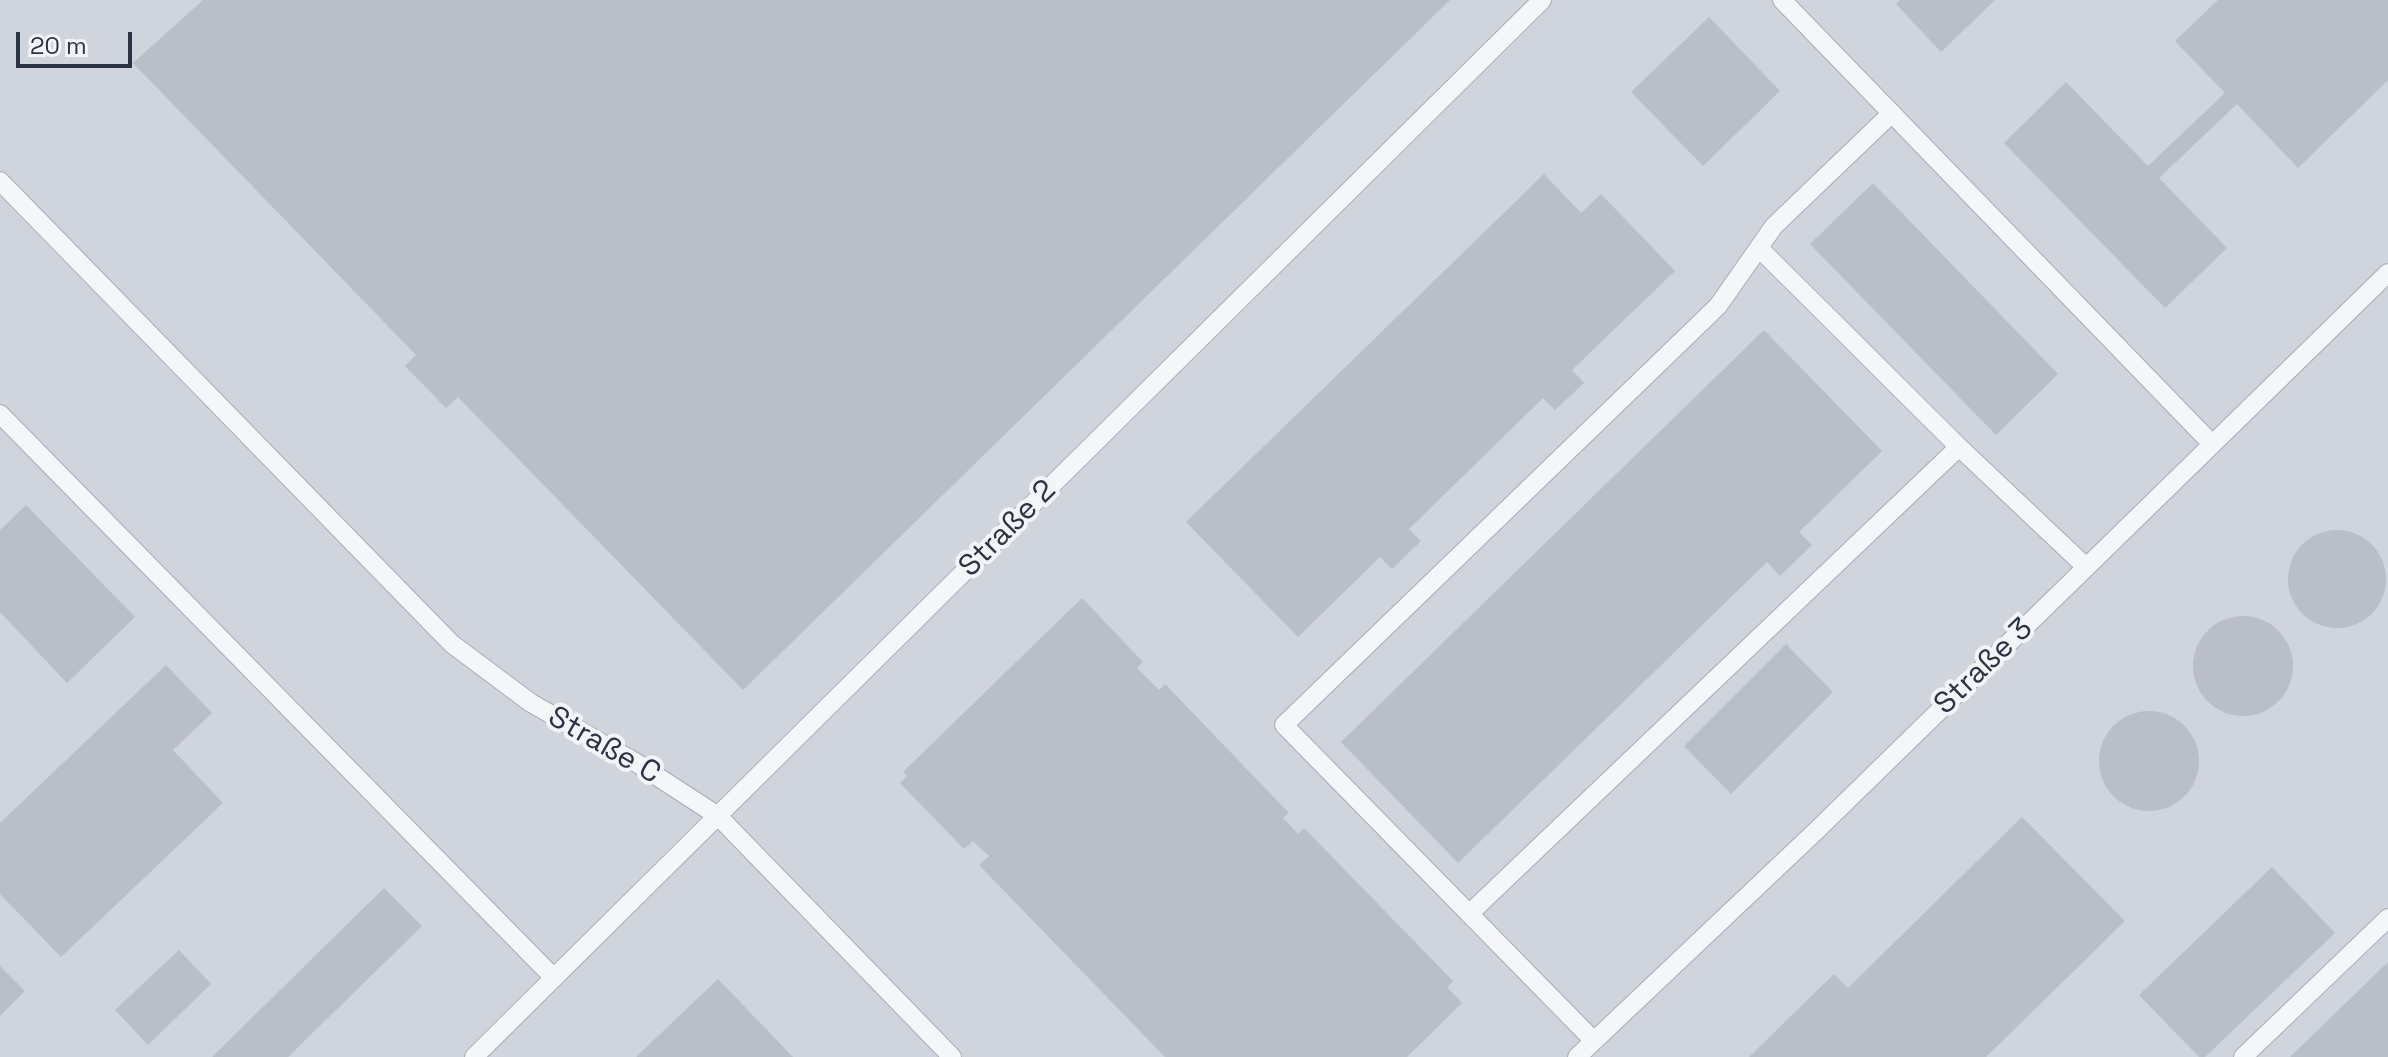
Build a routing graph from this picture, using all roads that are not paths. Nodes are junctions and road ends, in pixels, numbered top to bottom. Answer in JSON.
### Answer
{"nodes":[{"id":1,"x":1542,"y":0,"type":"edge"},
{"id":2,"x":1782,"y":0,"type":"edge"},
{"id":3,"x":1892,"y":113,"type":"junction"},
{"id":4,"x":0,"y":181,"type":"edge"},
{"id":5,"x":1759,"y":248,"type":"junction"},
{"id":6,"x":2388,"y":273,"type":"edge"},
{"id":7,"x":0,"y":414,"type":"edge"},
{"id":8,"x":2212,"y":444,"type":"junction"},
{"id":9,"x":1959,"y":447,"type":"junction"},
{"id":10,"x":2086,"y":567,"type":"junction"},
{"id":11,"x":718,"y":816,"type":"junction"},
{"id":12,"x":1469,"y":914,"type":"junction"},
{"id":13,"x":2388,"y":918,"type":"edge"},
{"id":14,"x":554,"y":978,"type":"junction"},
{"id":15,"x":1594,"y":1041,"type":"junction"},
{"id":16,"x":474,"y":1057,"type":"edge"},
{"id":17,"x":952,"y":1057,"type":"edge"},
{"id":18,"x":1577,"y":1057,"type":"edge"},
{"id":19,"x":2243,"y":1057,"type":"edge"}],
"edges":[{"from":1,"to":11,"type":"lane","name":"Straße 2"},
{"from":2,"to":3,"type":"lane"},
{"from":3,"to":5,"type":"lane"},
{"from":3,"to":8,"type":"lane"},
{"from":4,"to":11,"type":"lane","name":"Straße C"},
{"from":5,"to":9,"type":"lane"},
{"from":5,"to":12,"type":"lane"},
{"from":6,"to":8,"type":"lane","name":"Straße 3"},
{"from":7,"to":14,"type":"lane"},
{"from":8,"to":10,"type":"lane","name":"Straße 3"},
{"from":9,"to":10,"type":"lane"},
{"from":9,"to":12,"type":"lane"},
{"from":10,"to":15,"type":"lane","name":"Straße 3"},
{"from":11,"to":14,"type":"lane","name":"Straße 2"},
{"from":11,"to":17,"type":"lane","name":"Straße C"},
{"from":12,"to":15,"type":"lane"},
{"from":13,"to":19,"type":"lane"},
{"from":14,"to":16,"type":"lane","name":"Straße 2"},
{"from":15,"to":18,"type":"lane","name":"Straße 3"}]}
